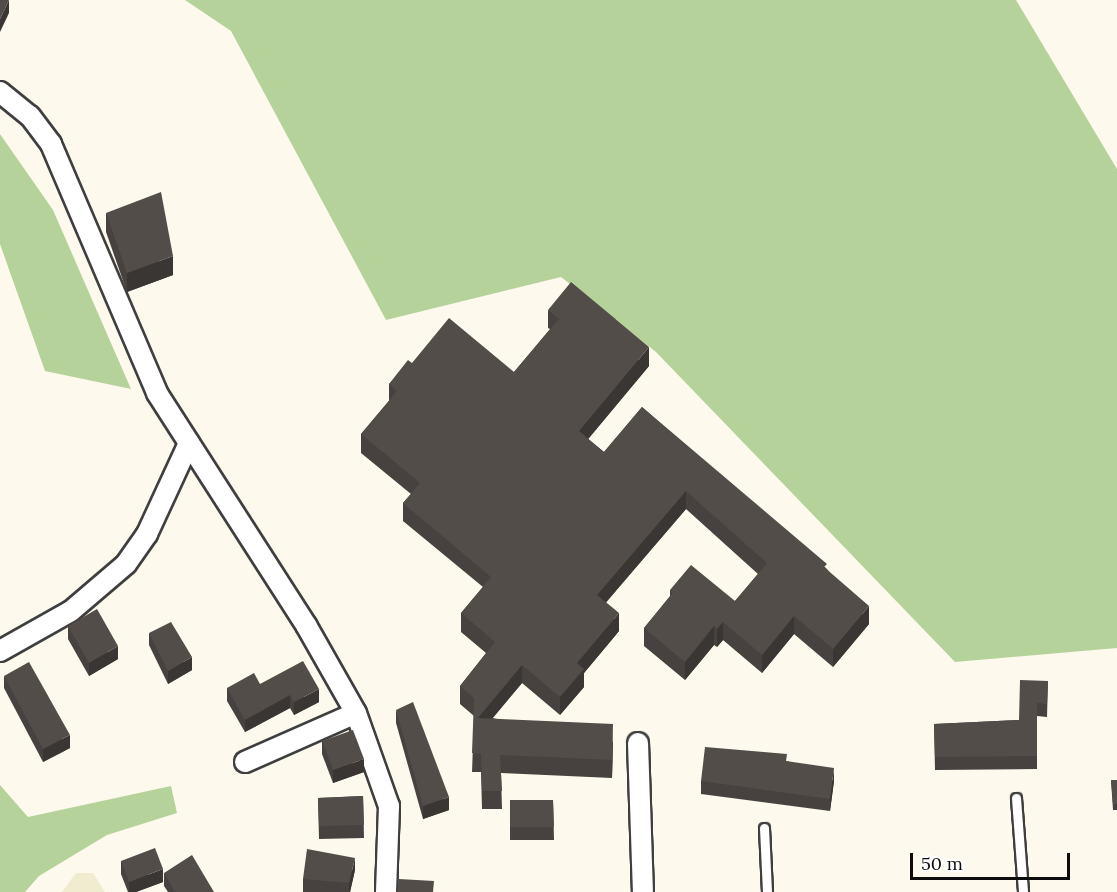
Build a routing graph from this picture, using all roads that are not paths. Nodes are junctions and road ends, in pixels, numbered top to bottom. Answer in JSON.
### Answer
{"nodes":[{"id":1,"x":0,"y":92,"type":"edge"},
{"id":2,"x":189,"y":443,"type":"junction"},
{"id":3,"x":0,"y":651,"type":"edge"},
{"id":4,"x":356,"y":713,"type":"junction"},
{"id":5,"x":638,"y":743,"type":"dead end"},
{"id":6,"x":244,"y":762,"type":"dead end"},
{"id":7,"x":1016,"y":798,"type":"dead end"},
{"id":8,"x":764,"y":828,"type":"dead end"},
{"id":9,"x":386,"y":892,"type":"edge"},
{"id":10,"x":644,"y":892,"type":"edge"},
{"id":11,"x":767,"y":892,"type":"edge"},
{"id":12,"x":1023,"y":892,"type":"edge"}],
"edges":[{"from":1,"to":2,"type":"street"},
{"from":2,"to":3,"type":"street"},
{"from":2,"to":4,"type":"street"},
{"from":4,"to":6,"type":"street"},
{"from":4,"to":9,"type":"street"},
{"from":5,"to":10,"type":"street"},
{"from":7,"to":12,"type":"lane"},
{"from":8,"to":11,"type":"lane"}]}
